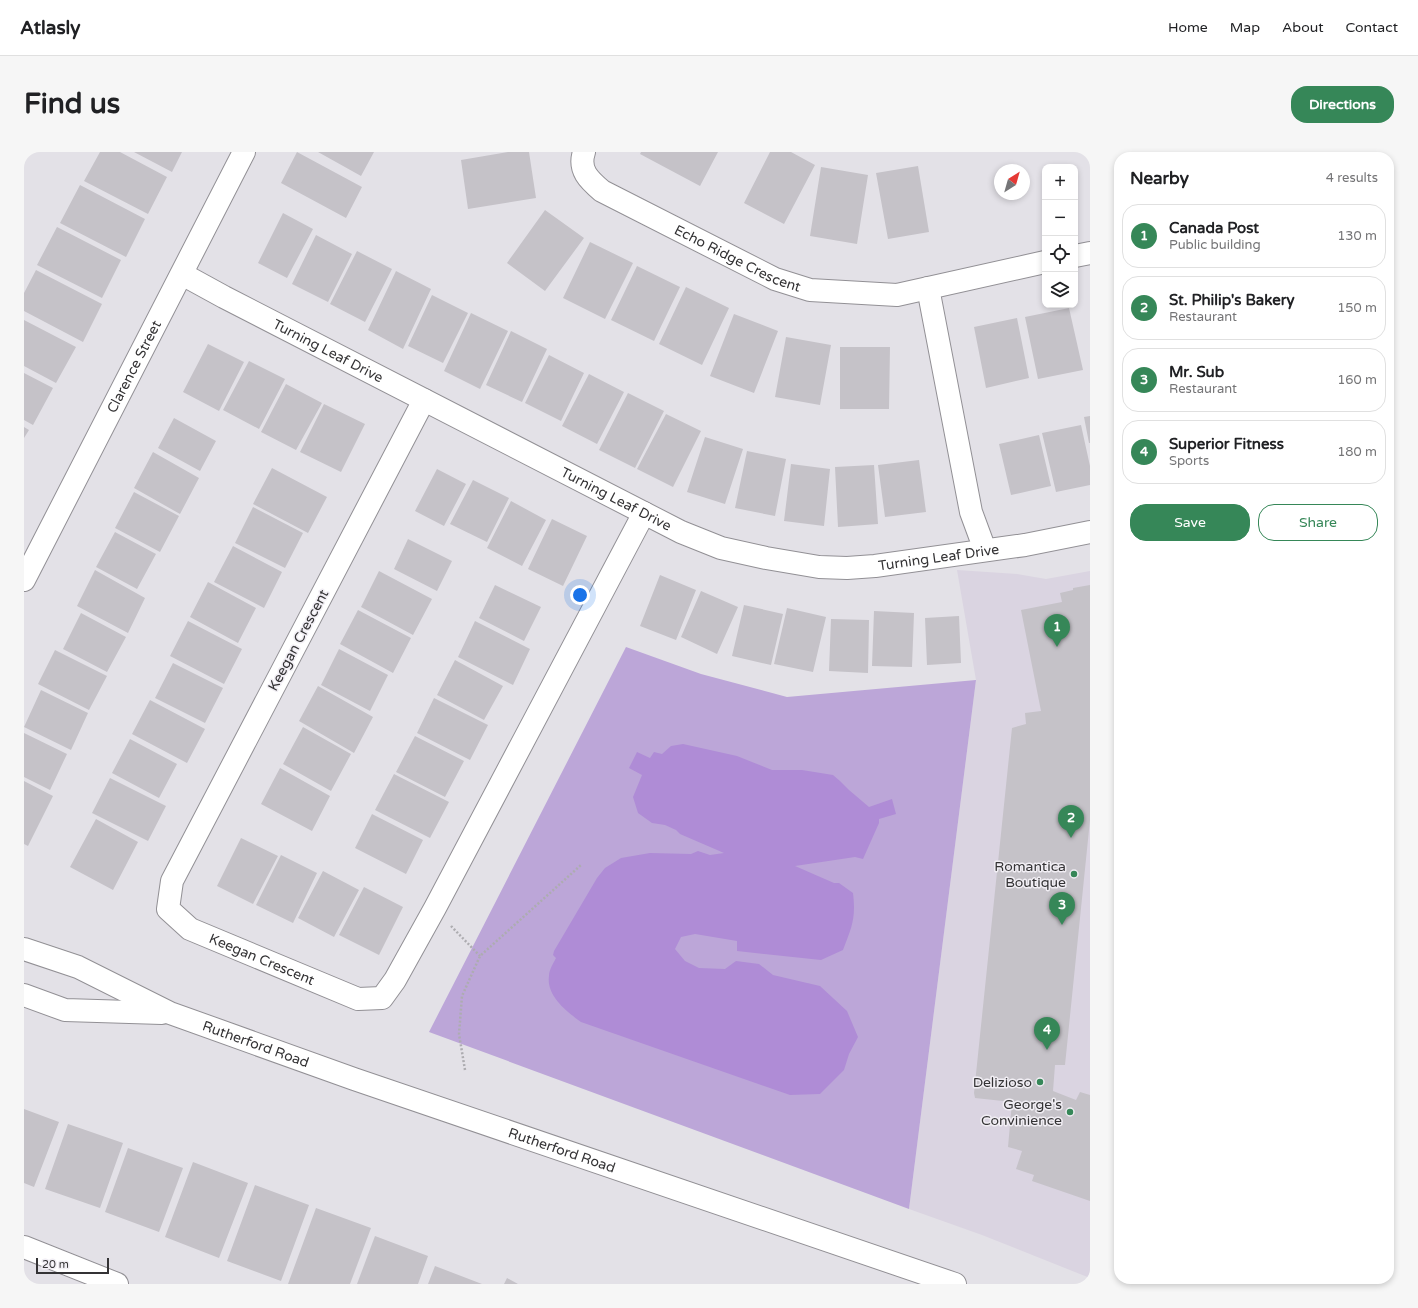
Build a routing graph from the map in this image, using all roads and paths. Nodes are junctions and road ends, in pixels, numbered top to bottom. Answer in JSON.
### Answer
{"nodes":[{"id":1,"x":244,"y":152,"type":"edge"},
{"id":2,"x":584,"y":152,"type":"edge"},
{"id":3,"x":1090,"y":253,"type":"edge"},
{"id":4,"x":1078,"y":255,"type":"edge"},
{"id":5,"x":1042,"y":263,"type":"edge"},
{"id":6,"x":182,"y":274,"type":"junction"},
{"id":7,"x":928,"y":288,"type":"junction"},
{"id":8,"x":424,"y":400,"type":"junction"},
{"id":9,"x":644,"y":513,"type":"junction"},
{"id":10,"x":1090,"y":532,"type":"edge"},
{"id":11,"x":985,"y":550,"type":"junction"},
{"id":12,"x":24,"y":580,"type":"edge"},
{"id":13,"x":581,"y":865,"type":"dead end"},
{"id":14,"x":435,"y":908,"type":"junction"},
{"id":15,"x":24,"y":948,"type":"edge"},
{"id":16,"x":480,"y":956,"type":"junction"},
{"id":17,"x":24,"y":995,"type":"edge"},
{"id":18,"x":170,"y":1013,"type":"junction"},
{"id":19,"x":465,"y":1070,"type":"dead end"},
{"id":20,"x":24,"y":1247,"type":"edge"},
{"id":21,"x":117,"y":1284,"type":"edge"},
{"id":22,"x":955,"y":1284,"type":"edge"}],
"edges":[{"from":1,"to":6,"type":"street","name":"Clarence Street"},
{"from":2,"to":7,"type":"street","name":"Echo Ridge Crescent"},
{"from":3,"to":4,"type":"street"},
{"from":5,"to":7,"type":"street","name":"Echo Ridge Crescent"},
{"from":6,"to":8,"type":"street","name":"Turning Leaf Drive"},
{"from":6,"to":12,"type":"street","name":"Clarence Street"},
{"from":7,"to":11,"type":"street"},
{"from":8,"to":9,"type":"street","name":"Turning Leaf Drive"},
{"from":8,"to":14,"type":"street","name":"Keegan Crescent"},
{"from":9,"to":11,"type":"street","name":"Turning Leaf Drive"},
{"from":9,"to":14,"type":"street","name":"Keegan Crescent"},
{"from":10,"to":11,"type":"street","name":"Turning Leaf Drive"},
{"from":13,"to":16,"type":"path"},
{"from":14,"to":16,"type":"path"},
{"from":15,"to":18,"type":"street","name":"Rutherford Road"},
{"from":16,"to":19,"type":"path"},
{"from":17,"to":18,"type":"street","name":"Rutherford Road"},
{"from":18,"to":22,"type":"street","name":"Rutherford Road"},
{"from":20,"to":21,"type":"street"}]}
